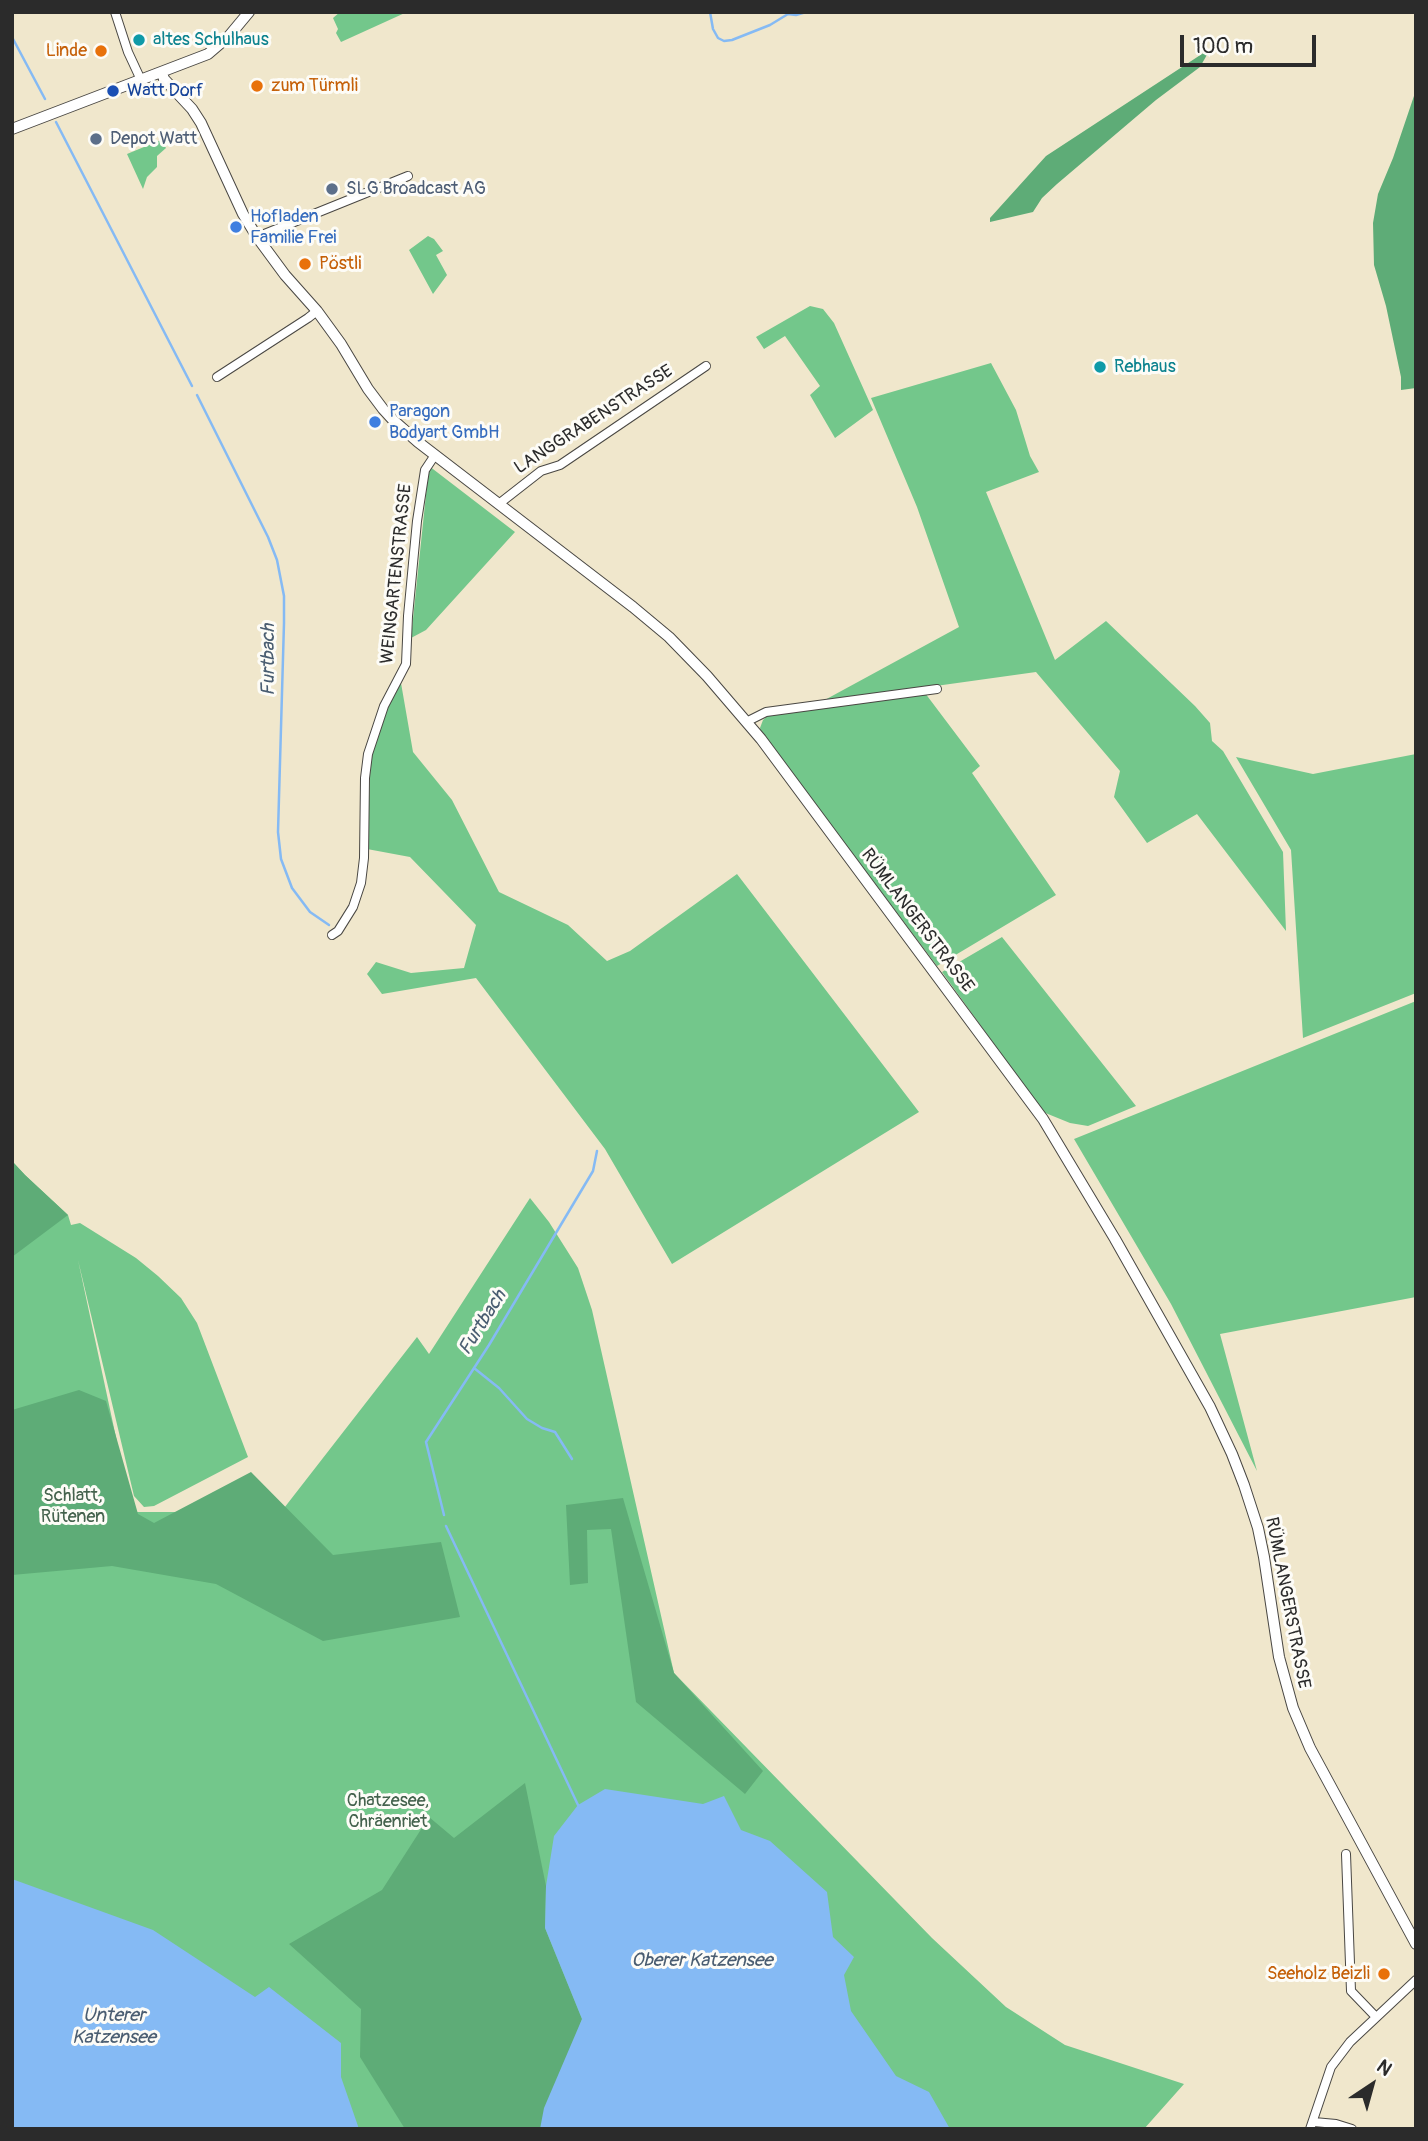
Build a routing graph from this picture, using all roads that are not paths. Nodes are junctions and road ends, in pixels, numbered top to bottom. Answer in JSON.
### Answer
{"nodes":[{"id":1,"x":115,"y":12,"type":"edge"},
{"id":2,"x":249,"y":12,"type":"edge"},
{"id":3,"x":162,"y":73,"type":"junction"},
{"id":4,"x":141,"y":80,"type":"junction"},
{"id":5,"x":12,"y":130,"type":"edge"},
{"id":6,"x":408,"y":176,"type":"dead end"},
{"id":7,"x":257,"y":237,"type":"junction"},
{"id":8,"x":317,"y":311,"type":"junction"},
{"id":9,"x":706,"y":366,"type":"dead end"},
{"id":10,"x":217,"y":377,"type":"dead end"},
{"id":11,"x":435,"y":455,"type":"junction"},
{"id":12,"x":500,"y":503,"type":"junction"},
{"id":13,"x":937,"y":689,"type":"dead end"},
{"id":14,"x":748,"y":721,"type":"junction"},
{"id":15,"x":332,"y":935,"type":"dead end"},
{"id":16,"x":1346,"y":1854,"type":"dead end"},
{"id":17,"x":1416,"y":1944,"type":"edge"},
{"id":18,"x":1416,"y":1980,"type":"edge"},
{"id":19,"x":1376,"y":2017,"type":"junction"},
{"id":20,"x":1312,"y":2125,"type":"edge"},
{"id":21,"x":1352,"y":2129,"type":"edge"}],
"edges":[{"from":1,"to":4,"type":"street"},
{"from":2,"to":3,"type":"street"},
{"from":3,"to":4,"type":"street"},
{"from":3,"to":7,"type":"street","name":"RÜMLANGERSTRASSE"},
{"from":4,"to":5,"type":"street"},
{"from":6,"to":7,"type":"street"},
{"from":7,"to":8,"type":"street","name":"RÜMLANGERSTRASSE"},
{"from":8,"to":10,"type":"street"},
{"from":8,"to":11,"type":"street","name":"RÜMLANGERSTRASSE"},
{"from":9,"to":12,"type":"street","name":"LANGGRABENSTRASSE"},
{"from":11,"to":12,"type":"street","name":"RÜMLANGERSTRASSE"},
{"from":11,"to":15,"type":"street","name":"WEINGARTENSTRASSE"},
{"from":12,"to":14,"type":"street","name":"RÜMLANGERSTRASSE"},
{"from":13,"to":14,"type":"street"},
{"from":14,"to":17,"type":"street","name":"RÜMLANGERSTRASSE"},
{"from":16,"to":19,"type":"street"},
{"from":18,"to":19,"type":"street"},
{"from":19,"to":20,"type":"street"},
{"from":20,"to":21,"type":"street"}]}
